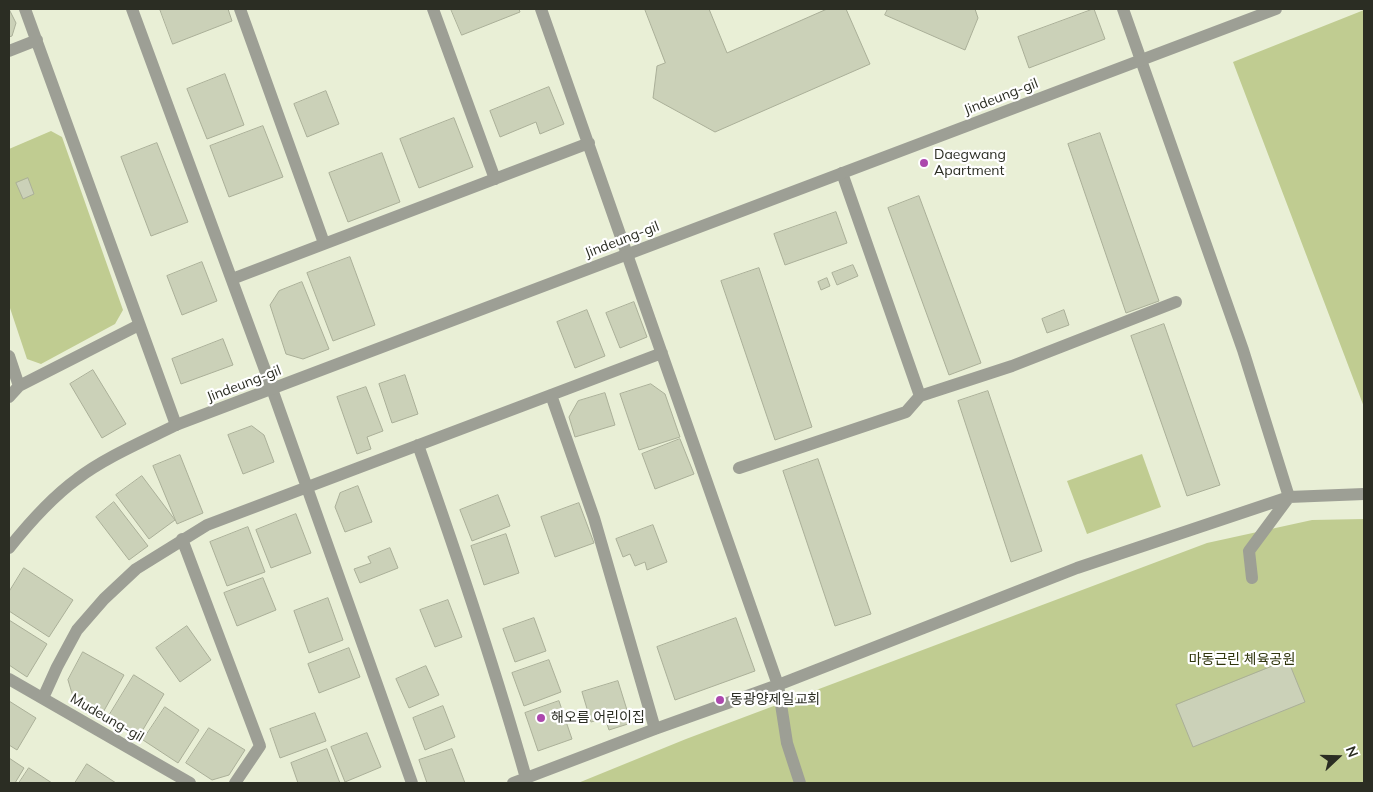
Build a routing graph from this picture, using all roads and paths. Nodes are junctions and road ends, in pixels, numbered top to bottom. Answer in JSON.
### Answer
{"nodes":[{"id":1,"x":25,"y":9,"type":"edge"},
{"id":2,"x":132,"y":9,"type":"edge"},
{"id":3,"x":240,"y":9,"type":"edge"},
{"id":4,"x":433,"y":9,"type":"edge"},
{"id":5,"x":541,"y":9,"type":"edge"},
{"id":6,"x":1124,"y":9,"type":"edge"},
{"id":7,"x":1276,"y":9,"type":"edge"},
{"id":8,"x":37,"y":40,"type":"junction"},
{"id":9,"x":9,"y":51,"type":"edge"},
{"id":10,"x":1142,"y":60,"type":"junction"},
{"id":11,"x":588,"y":143,"type":"junction"},
{"id":12,"x":842,"y":173,"type":"junction"},
{"id":13,"x":495,"y":179,"type":"junction"},
{"id":14,"x":324,"y":243,"type":"junction"},
{"id":15,"x":627,"y":255,"type":"junction"},
{"id":16,"x":232,"y":279,"type":"junction"},
{"id":17,"x":1176,"y":302,"type":"dead end"},
{"id":18,"x":139,"y":325,"type":"junction"},
{"id":19,"x":662,"y":353,"type":"junction"},
{"id":20,"x":9,"y":356,"type":"edge"},
{"id":21,"x":19,"y":386,"type":"junction"},
{"id":22,"x":272,"y":390,"type":"junction"},
{"id":23,"x":551,"y":395,"type":"junction"},
{"id":24,"x":920,"y":396,"type":"junction"},
{"id":25,"x":9,"y":397,"type":"edge"},
{"id":26,"x":176,"y":425,"type":"junction"},
{"id":27,"x":418,"y":445,"type":"junction"},
{"id":28,"x":739,"y":468,"type":"dead end"},
{"id":29,"x":307,"y":488,"type":"junction"},
{"id":30,"x":1364,"y":494,"type":"edge"},
{"id":31,"x":1289,"y":497,"type":"junction"},
{"id":32,"x":182,"y":539,"type":"junction"},
{"id":33,"x":9,"y":548,"type":"edge"},
{"id":34,"x":1252,"y":578,"type":"dead end"},
{"id":35,"x":9,"y":679,"type":"edge"},
{"id":36,"x":778,"y":685,"type":"junction"},
{"id":37,"x":43,"y":698,"type":"junction"},
{"id":38,"x":655,"y":728,"type":"junction"},
{"id":39,"x":526,"y":778,"type":"junction"},
{"id":40,"x":190,"y":783,"type":"edge"},
{"id":41,"x":235,"y":783,"type":"edge"},
{"id":42,"x":412,"y":783,"type":"edge"},
{"id":43,"x":513,"y":783,"type":"edge"},
{"id":44,"x":800,"y":783,"type":"edge"}],
"edges":[{"from":1,"to":8,"type":"street"},
{"from":2,"to":16,"type":"street"},
{"from":3,"to":14,"type":"street"},
{"from":4,"to":13,"type":"street"},
{"from":5,"to":11,"type":"street"},
{"from":6,"to":10,"type":"street"},
{"from":7,"to":10,"type":"street","name":"Jindeung-gil"},
{"from":8,"to":9,"type":"street"},
{"from":8,"to":18,"type":"street"},
{"from":10,"to":12,"type":"street","name":"Jindeung-gil"},
{"from":10,"to":31,"type":"street"},
{"from":11,"to":13,"type":"street"},
{"from":11,"to":15,"type":"street"},
{"from":12,"to":15,"type":"street","name":"Jindeung-gil"},
{"from":12,"to":24,"type":"street"},
{"from":13,"to":14,"type":"street"},
{"from":14,"to":16,"type":"street"},
{"from":15,"to":19,"type":"street"},
{"from":15,"to":22,"type":"street","name":"Jindeung-gil"},
{"from":16,"to":22,"type":"street"},
{"from":17,"to":24,"type":"street"},
{"from":18,"to":21,"type":"street"},
{"from":18,"to":26,"type":"street"},
{"from":19,"to":23,"type":"street"},
{"from":19,"to":36,"type":"street"},
{"from":20,"to":21,"type":"street"},
{"from":21,"to":25,"type":"street"},
{"from":22,"to":26,"type":"street","name":"Jindeung-gil"},
{"from":22,"to":29,"type":"street"},
{"from":23,"to":27,"type":"street"},
{"from":23,"to":38,"type":"street"},
{"from":24,"to":28,"type":"street"},
{"from":26,"to":33,"type":"street","name":"Jindeung-gil"},
{"from":27,"to":29,"type":"street"},
{"from":27,"to":39,"type":"street"},
{"from":29,"to":32,"type":"street"},
{"from":29,"to":42,"type":"street"},
{"from":30,"to":31,"type":"street"},
{"from":31,"to":34,"type":"street"},
{"from":31,"to":36,"type":"street"},
{"from":32,"to":37,"type":"street"},
{"from":32,"to":41,"type":"street"},
{"from":35,"to":37,"type":"street","name":"Mudeung-gil"},
{"from":36,"to":38,"type":"street"},
{"from":36,"to":44,"type":"street"},
{"from":37,"to":40,"type":"street","name":"Mudeung-gil"},
{"from":38,"to":39,"type":"street"},
{"from":39,"to":43,"type":"street"}]}
